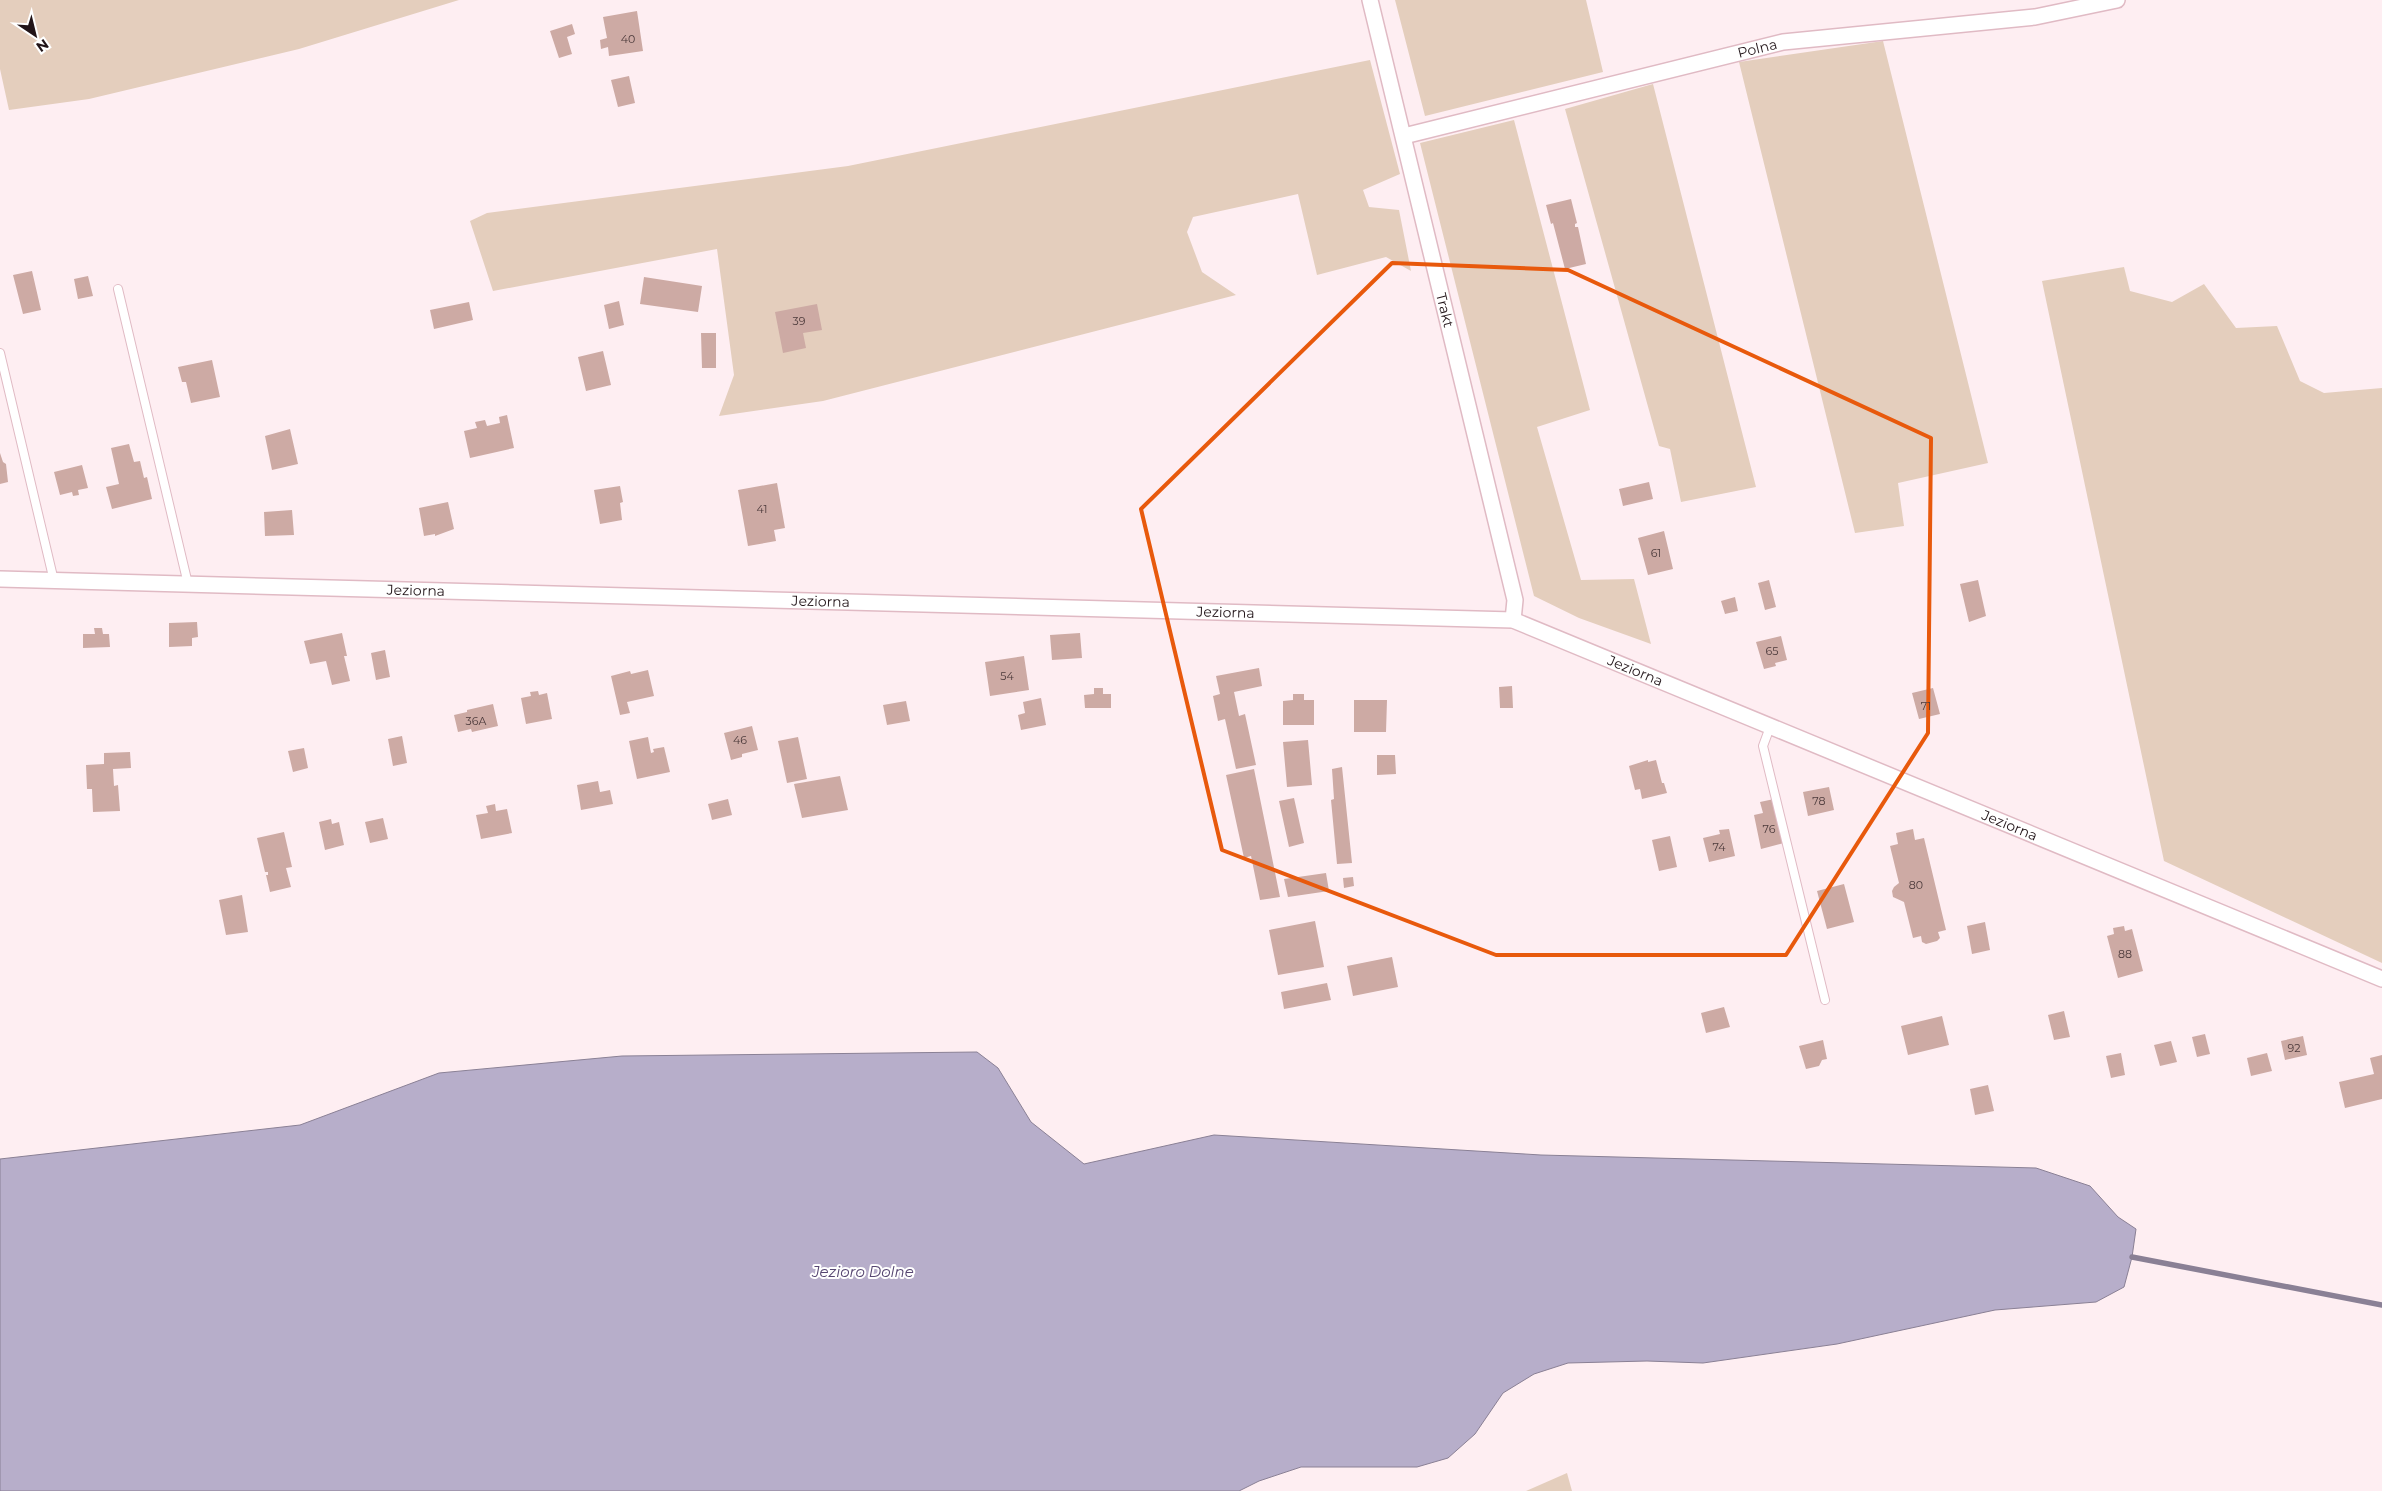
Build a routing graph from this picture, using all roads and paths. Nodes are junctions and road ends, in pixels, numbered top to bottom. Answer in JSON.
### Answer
{"nodes":[{"id":1,"x":1370,"y":0,"type":"edge"},
{"id":2,"x":2117,"y":0,"type":"edge"},
{"id":3,"x":1404,"y":136,"type":"junction"},
{"id":4,"x":118,"y":289,"type":"dead end"},
{"id":5,"x":0,"y":353,"type":"edge"},
{"id":6,"x":0,"y":580,"type":"edge"},
{"id":7,"x":54,"y":581,"type":"junction"},
{"id":8,"x":188,"y":584,"type":"junction"},
{"id":9,"x":1513,"y":620,"type":"junction"},
{"id":10,"x":1770,"y":727,"type":"junction"},
{"id":11,"x":2382,"y":979,"type":"edge"},
{"id":12,"x":1825,"y":1000,"type":"dead end"}],
"edges":[{"from":1,"to":3,"type":"street","name":"Trakt"},
{"from":2,"to":3,"type":"street","name":"Polna"},
{"from":3,"to":9,"type":"street","name":"Trakt"},
{"from":4,"to":8,"type":"lane"},
{"from":5,"to":7,"type":"lane"},
{"from":6,"to":7,"type":"street","name":"Jeziorna"},
{"from":7,"to":8,"type":"street","name":"Jeziorna"},
{"from":8,"to":9,"type":"street","name":"Jeziorna"},
{"from":9,"to":10,"type":"street","name":"Jeziorna"},
{"from":10,"to":11,"type":"street","name":"Jeziorna"},
{"from":10,"to":12,"type":"lane"}]}
